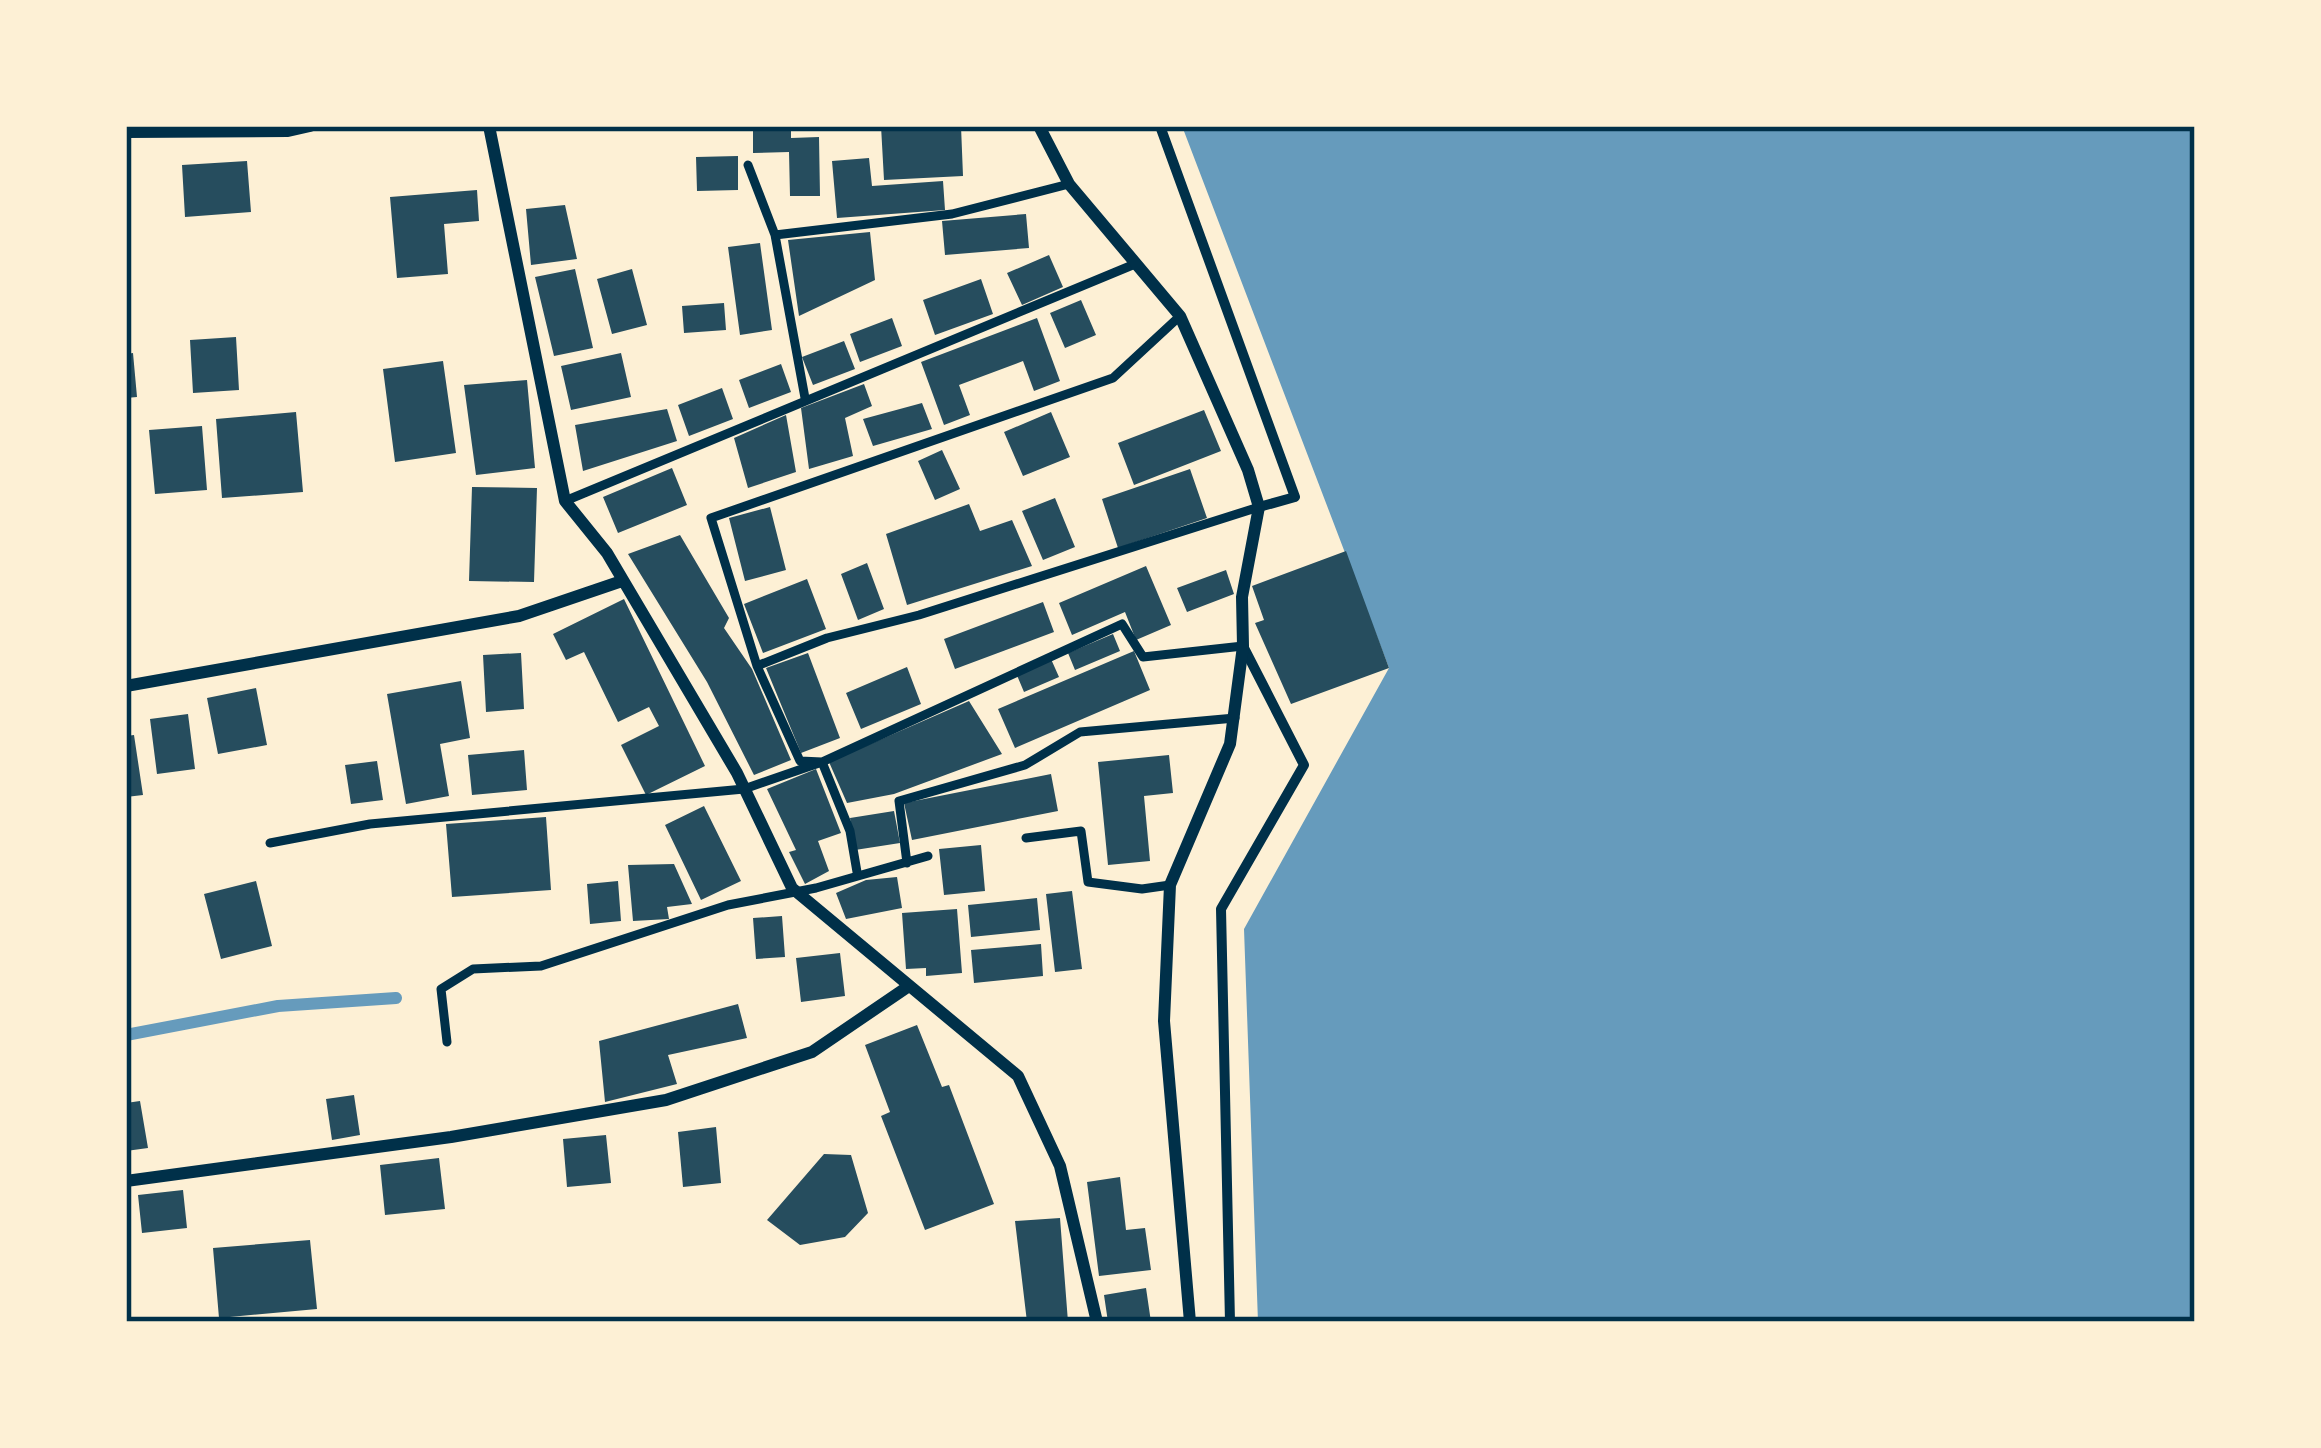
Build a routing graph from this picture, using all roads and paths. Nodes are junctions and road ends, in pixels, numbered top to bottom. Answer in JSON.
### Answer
{"nodes":[{"id":1,"x":310,"y":126,"type":"edge"},
{"id":2,"x":489,"y":126,"type":"edge"},
{"id":3,"x":1039,"y":126,"type":"edge"},
{"id":4,"x":1160,"y":126,"type":"edge"},
{"id":5,"x":126,"y":132,"type":"edge"},
{"id":6,"x":748,"y":165,"type":"dead end"},
{"id":7,"x":1069,"y":184,"type":"junction"},
{"id":8,"x":775,"y":235,"type":"junction"},
{"id":9,"x":1135,"y":265,"type":"junction"},
{"id":10,"x":1180,"y":316,"type":"junction"},
{"id":11,"x":805,"y":398,"type":"junction"},
{"id":12,"x":565,"y":501,"type":"junction"},
{"id":13,"x":1258,"y":507,"type":"junction"},
{"id":14,"x":619,"y":582,"type":"junction"},
{"id":15,"x":1243,"y":646,"type":"junction"},
{"id":16,"x":757,"y":666,"type":"junction"},
{"id":17,"x":126,"y":686,"type":"edge"},
{"id":18,"x":1234,"y":718,"type":"junction"},
{"id":19,"x":822,"y":762,"type":"junction"},
{"id":20,"x":745,"y":789,"type":"junction"},
{"id":21,"x":1026,"y":838,"type":"dead end"},
{"id":22,"x":270,"y":844,"type":"dead end"},
{"id":23,"x":928,"y":856,"type":"dead end"},
{"id":24,"x":908,"y":863,"type":"junction"},
{"id":25,"x":856,"y":872,"type":"junction"},
{"id":26,"x":1170,"y":885,"type":"junction"},
{"id":27,"x":792,"y":888,"type":"junction"},
{"id":28,"x":906,"y":988,"type":"junction"},
{"id":29,"x":447,"y":1042,"type":"dead end"},
{"id":30,"x":126,"y":1180,"type":"edge"},
{"id":31,"x":1097,"y":1322,"type":"edge"},
{"id":32,"x":1190,"y":1322,"type":"edge"},
{"id":33,"x":1230,"y":1322,"type":"edge"}],
"edges":[{"from":1,"to":5,"type":"street"},
{"from":2,"to":12,"type":"street"},
{"from":3,"to":7,"type":"street"},
{"from":4,"to":13,"type":"street"},
{"from":6,"to":8,"type":"lane"},
{"from":7,"to":8,"type":"lane"},
{"from":7,"to":9,"type":"street"},
{"from":8,"to":11,"type":"lane"},
{"from":9,"to":10,"type":"street"},
{"from":9,"to":11,"type":"lane"},
{"from":10,"to":13,"type":"street"},
{"from":10,"to":16,"type":"lane"},
{"from":11,"to":12,"type":"lane"},
{"from":12,"to":14,"type":"street"},
{"from":13,"to":15,"type":"street"},
{"from":13,"to":16,"type":"lane"},
{"from":14,"to":17,"type":"street"},
{"from":14,"to":20,"type":"street"},
{"from":15,"to":18,"type":"street"},
{"from":15,"to":19,"type":"lane"},
{"from":15,"to":33,"type":"street"},
{"from":16,"to":19,"type":"lane"},
{"from":18,"to":24,"type":"lane"},
{"from":18,"to":26,"type":"street"},
{"from":19,"to":20,"type":"lane"},
{"from":19,"to":25,"type":"lane"},
{"from":20,"to":22,"type":"lane"},
{"from":20,"to":27,"type":"street"},
{"from":21,"to":26,"type":"lane"},
{"from":23,"to":24,"type":"lane"},
{"from":24,"to":25,"type":"lane"},
{"from":25,"to":27,"type":"lane"},
{"from":26,"to":32,"type":"street"},
{"from":27,"to":28,"type":"street"},
{"from":27,"to":29,"type":"lane"},
{"from":28,"to":30,"type":"street"},
{"from":28,"to":31,"type":"street"}]}
